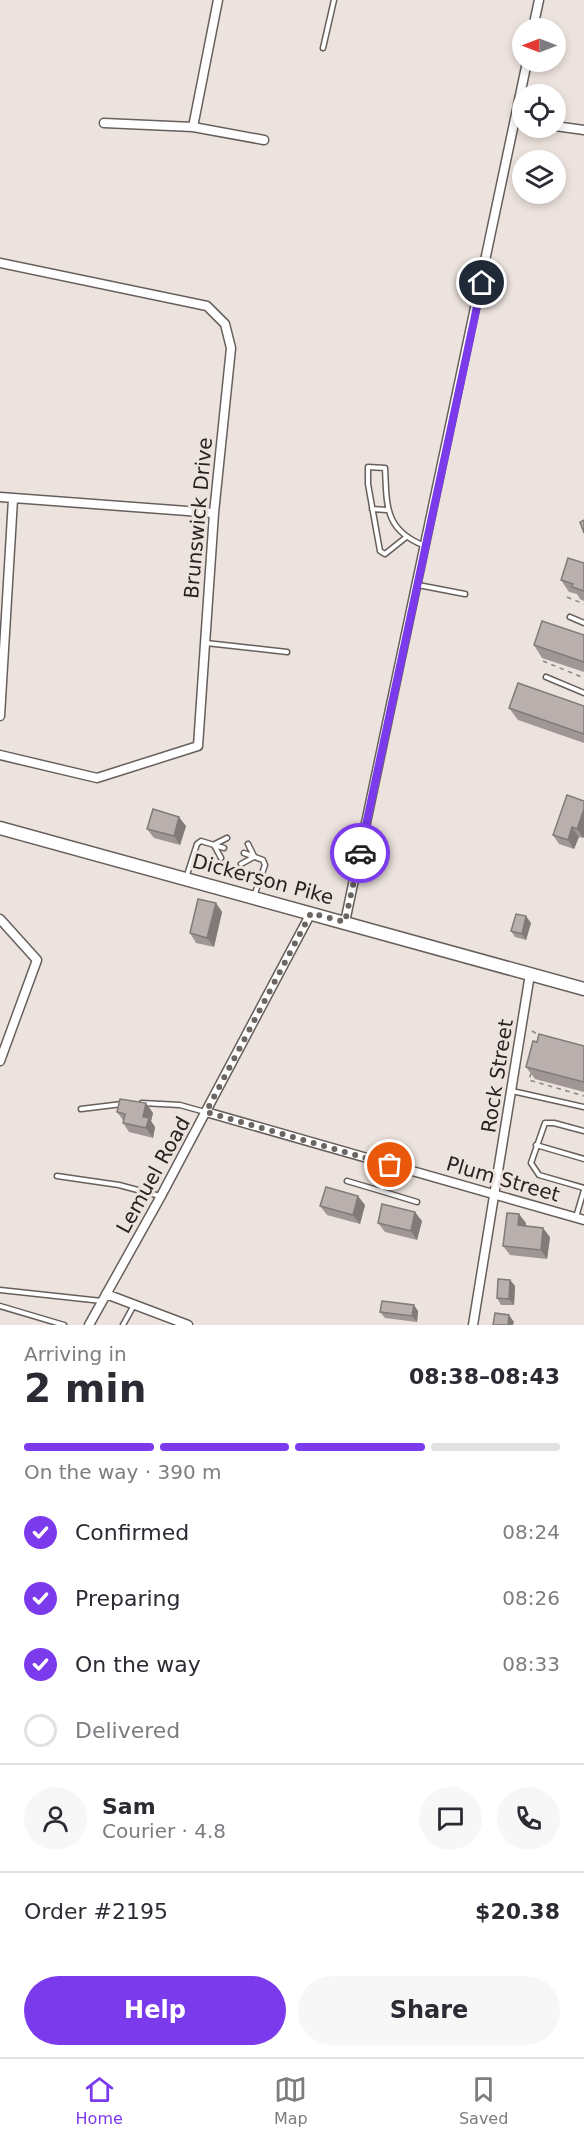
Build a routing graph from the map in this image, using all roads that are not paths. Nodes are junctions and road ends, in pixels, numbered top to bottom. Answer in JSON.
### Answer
{"nodes":[{"id":1,"x":218,"y":0,"type":"edge"},
{"id":2,"x":334,"y":0,"type":"edge"},
{"id":3,"x":539,"y":0,"type":"edge"},
{"id":4,"x":536,"y":18,"type":"edge"},
{"id":5,"x":323,"y":48,"type":"dead end"},
{"id":6,"x":104,"y":123,"type":"dead end"},
{"id":7,"x":193,"y":127,"type":"junction"},
{"id":8,"x":566,"y":128,"type":"edge"},
{"id":9,"x":584,"y":130,"type":"edge"},
{"id":10,"x":515,"y":138,"type":"edge"},
{"id":11,"x":264,"y":140,"type":"dead end"},
{"id":12,"x":0,"y":263,"type":"edge"},
{"id":13,"x":0,"y":496,"type":"edge"},
{"id":14,"x":13,"y":499,"type":"junction"},
{"id":15,"x":372,"y":510,"type":"junction"},
{"id":16,"x":387,"y":510,"type":"junction"},
{"id":17,"x":214,"y":513,"type":"junction"},
{"id":18,"x":405,"y":538,"type":"junction"},
{"id":19,"x":425,"y":547,"type":"junction"},
{"id":20,"x":417,"y":584,"type":"junction"},
{"id":21,"x":465,"y":594,"type":"dead end"},
{"id":22,"x":570,"y":617,"type":"dead end"},
{"id":23,"x":584,"y":623,"type":"edge"},
{"id":24,"x":205,"y":643,"type":"junction"},
{"id":25,"x":287,"y":652,"type":"dead end"},
{"id":26,"x":546,"y":677,"type":"dead end"},
{"id":27,"x":584,"y":693,"type":"edge"},
{"id":28,"x":0,"y":716,"type":"edge"},
{"id":29,"x":0,"y":755,"type":"edge"},
{"id":30,"x":0,"y":828,"type":"edge"},
{"id":31,"x":227,"y":838,"type":"dead end"},
{"id":32,"x":248,"y":844,"type":"dead end"},
{"id":33,"x":214,"y":845,"type":"junction"},
{"id":34,"x":224,"y":848,"type":"dead end"},
{"id":35,"x":244,"y":853,"type":"dead end"},
{"id":36,"x":254,"y":857,"type":"junction"},
{"id":37,"x":221,"y":858,"type":"dead end"},
{"id":38,"x":241,"y":864,"type":"dead end"},
{"id":39,"x":186,"y":878,"type":"junction"},
{"id":40,"x":254,"y":897,"type":"junction"},
{"id":41,"x":311,"y":913,"type":"junction"},
{"id":42,"x":0,"y":919,"type":"edge"},
{"id":43,"x":345,"y":922,"type":"junction"},
{"id":44,"x":530,"y":974,"type":"junction"},
{"id":45,"x":584,"y":989,"type":"edge"},
{"id":46,"x":0,"y":1061,"type":"edge"},
{"id":47,"x":511,"y":1090,"type":"junction"},
{"id":48,"x":138,"y":1103,"type":"edge"},
{"id":49,"x":128,"y":1104,"type":"edge"},
{"id":50,"x":584,"y":1107,"type":"edge"},
{"id":51,"x":81,"y":1109,"type":"dead end"},
{"id":52,"x":206,"y":1112,"type":"junction"},
{"id":53,"x":584,"y":1131,"type":"edge"},
{"id":54,"x":536,"y":1145,"type":"junction"},
{"id":55,"x":584,"y":1159,"type":"edge"},
{"id":56,"x":390,"y":1165,"type":"junction"},
{"id":57,"x":57,"y":1176,"type":"dead end"},
{"id":58,"x":347,"y":1181,"type":"dead end"},
{"id":59,"x":584,"y":1189,"type":"edge"},
{"id":60,"x":381,"y":1191,"type":"junction"},
{"id":61,"x":495,"y":1193,"type":"junction"},
{"id":62,"x":161,"y":1196,"type":"junction"},
{"id":63,"x":417,"y":1202,"type":"dead end"},
{"id":64,"x":580,"y":1219,"type":"edge"},
{"id":65,"x":0,"y":1290,"type":"edge"},
{"id":66,"x":104,"y":1298,"type":"junction"},
{"id":67,"x":134,"y":1305,"type":"junction"},
{"id":68,"x":0,"y":1306,"type":"edge"},
{"id":69,"x":64,"y":1325,"type":"edge"},
{"id":70,"x":90,"y":1325,"type":"edge"},
{"id":71,"x":123,"y":1325,"type":"edge"},
{"id":72,"x":188,"y":1325,"type":"edge"},
{"id":73,"x":472,"y":1325,"type":"edge"}],
"edges":[{"from":1,"to":7,"type":"street"},
{"from":2,"to":5,"type":"lane"},
{"from":3,"to":4,"type":"street"},
{"from":6,"to":7,"type":"street"},
{"from":7,"to":11,"type":"street"},
{"from":8,"to":9,"type":"street"},
{"from":10,"to":19,"type":"street"},
{"from":12,"to":17,"type":"street","name":"Brunswick Drive"},
{"from":13,"to":14,"type":"street"},
{"from":14,"to":17,"type":"street"},
{"from":14,"to":28,"type":"street"},
{"from":15,"to":16,"type":"lane"},
{"from":15,"to":16,"type":"lane"},
{"from":15,"to":18,"type":"lane"},
{"from":16,"to":18,"type":"lane"},
{"from":17,"to":24,"type":"street","name":"Brunswick Drive"},
{"from":18,"to":19,"type":"lane"},
{"from":19,"to":20,"type":"street"},
{"from":20,"to":21,"type":"lane"},
{"from":20,"to":43,"type":"street"},
{"from":22,"to":23,"type":"lane"},
{"from":24,"to":25,"type":"lane"},
{"from":24,"to":29,"type":"street","name":"Brunswick Drive"},
{"from":26,"to":27,"type":"lane"},
{"from":30,"to":39,"type":"main road","name":"Dickerson Pike"},
{"from":31,"to":33,"type":"lane"},
{"from":32,"to":36,"type":"lane"},
{"from":33,"to":34,"type":"lane"},
{"from":33,"to":37,"type":"lane"},
{"from":33,"to":39,"type":"lane"},
{"from":35,"to":36,"type":"lane"},
{"from":36,"to":38,"type":"lane"},
{"from":36,"to":40,"type":"lane"},
{"from":39,"to":40,"type":"main road","name":"Dickerson Pike"},
{"from":40,"to":41,"type":"main road","name":"Dickerson Pike"},
{"from":41,"to":43,"type":"main road","name":"Dickerson Pike"},
{"from":41,"to":52,"type":"street","name":"Lemuel Road"},
{"from":42,"to":46,"type":"street"},
{"from":43,"to":44,"type":"main road","name":"Dickerson Pike"},
{"from":44,"to":45,"type":"main road","name":"Dickerson Pike"},
{"from":44,"to":47,"type":"street","name":"Rock Street"},
{"from":47,"to":50,"type":"lane"},
{"from":47,"to":61,"type":"street","name":"Rock Street"},
{"from":48,"to":52,"type":"lane"},
{"from":49,"to":51,"type":"lane"},
{"from":52,"to":56,"type":"street","name":"Plum Street"},
{"from":52,"to":62,"type":"street","name":"Lemuel Road"},
{"from":53,"to":54,"type":"lane"},
{"from":54,"to":55,"type":"lane"},
{"from":54,"to":59,"type":"lane"},
{"from":56,"to":60,"type":"lane"},
{"from":56,"to":61,"type":"street","name":"Plum Street"},
{"from":57,"to":62,"type":"lane"},
{"from":58,"to":60,"type":"lane"},
{"from":59,"to":64,"type":"lane"},
{"from":60,"to":63,"type":"lane"},
{"from":61,"to":64,"type":"street","name":"Plum Street"},
{"from":61,"to":73,"type":"street","name":"Rock Street"},
{"from":62,"to":66,"type":"street","name":"Lemuel Road"},
{"from":65,"to":66,"type":"lane"},
{"from":66,"to":67,"type":"street"},
{"from":66,"to":70,"type":"street","name":"Lemuel Road"},
{"from":67,"to":71,"type":"lane"},
{"from":67,"to":72,"type":"street"},
{"from":68,"to":69,"type":"lane"}]}
